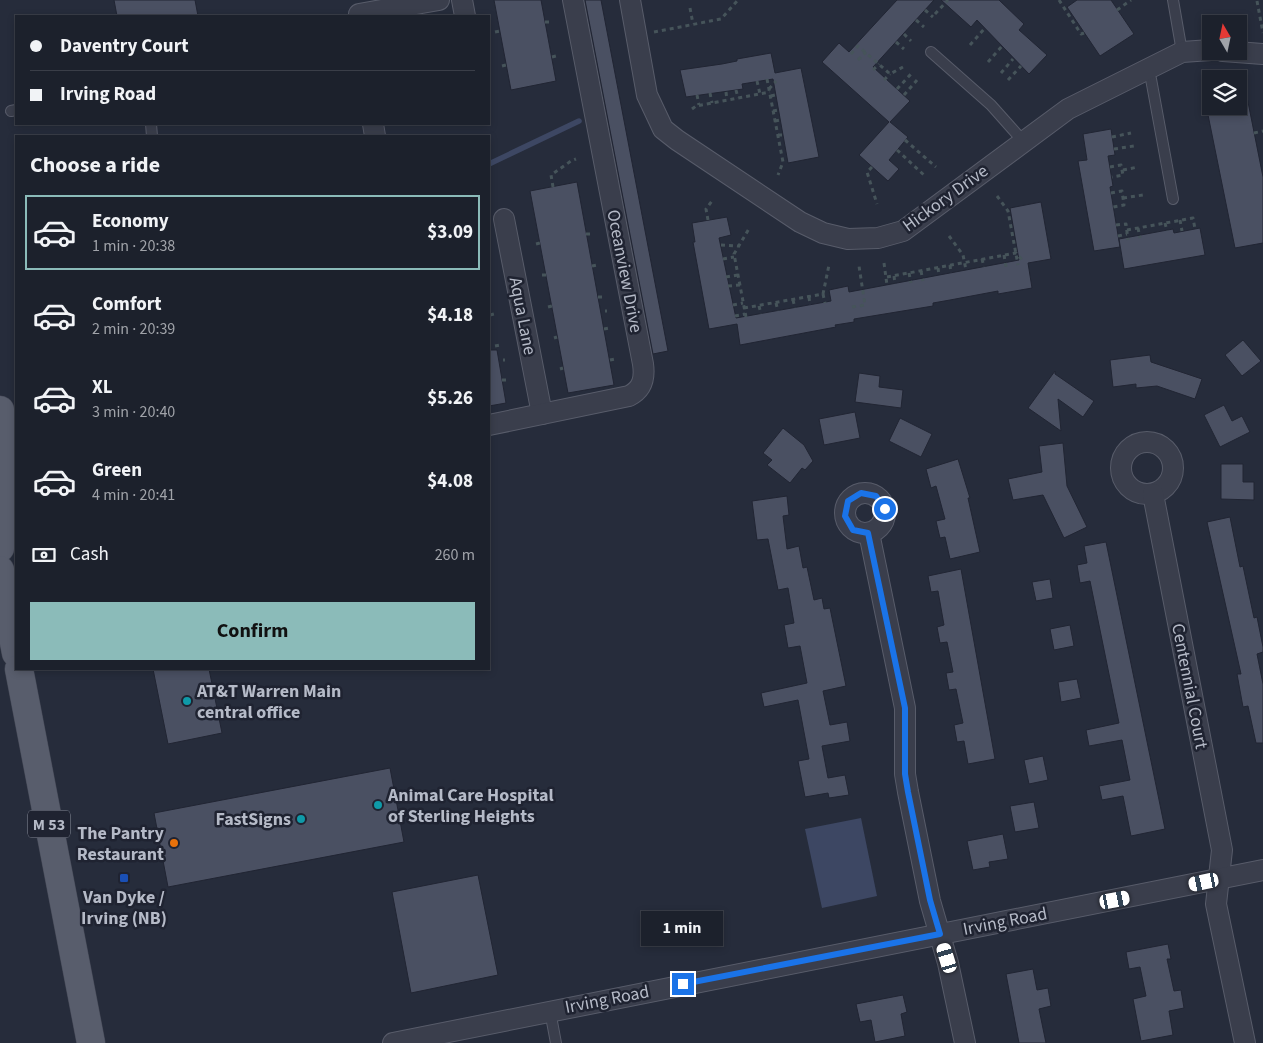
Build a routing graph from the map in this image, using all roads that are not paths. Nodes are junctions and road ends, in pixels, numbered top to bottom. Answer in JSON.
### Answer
{"nodes":[{"id":1,"x":439,"y":0,"type":"edge"},
{"id":2,"x":462,"y":0,"type":"edge"},
{"id":3,"x":573,"y":0,"type":"edge"},
{"id":4,"x":630,"y":0,"type":"edge"},
{"id":5,"x":1173,"y":0,"type":"edge"},
{"id":6,"x":357,"y":10,"type":"edge"},
{"id":7,"x":465,"y":15,"type":"edge"},
{"id":8,"x":1202,"y":51,"type":"edge"},
{"id":9,"x":931,"y":52,"type":"dead end"},
{"id":10,"x":1182,"y":52,"type":"junction"},
{"id":11,"x":1248,"y":53,"type":"edge"},
{"id":12,"x":1263,"y":54,"type":"edge"},
{"id":13,"x":1146,"y":70,"type":"junction"},
{"id":14,"x":1022,"y":141,"type":"junction"},
{"id":15,"x":1173,"y":199,"type":"dead end"},
{"id":16,"x":504,"y":219,"type":"dead end"},
{"id":17,"x":542,"y":414,"type":"junction"},
{"id":18,"x":1,"y":422,"type":"edge"},
{"id":19,"x":490,"y":424,"type":"edge"},
{"id":20,"x":1153,"y":494,"type":"dead end"},
{"id":21,"x":868,"y":533,"type":"dead end"},
{"id":22,"x":0,"y":548,"type":"edge"},
{"id":23,"x":0,"y":570,"type":"edge"},
{"id":24,"x":15,"y":649,"type":"edge"},
{"id":25,"x":19,"y":670,"type":"edge"},
{"id":26,"x":1263,"y":870,"type":"edge"},
{"id":27,"x":1219,"y":879,"type":"junction"},
{"id":28,"x":940,"y":934,"type":"junction"},
{"id":29,"x":550,"y":1011,"type":"junction"},
{"id":30,"x":402,"y":1042,"type":"edge"},
{"id":31,"x":91,"y":1043,"type":"edge"},
{"id":32,"x":556,"y":1043,"type":"edge"},
{"id":33,"x":965,"y":1043,"type":"edge"},
{"id":34,"x":1245,"y":1043,"type":"edge"}],
"edges":[{"from":1,"to":6,"type":"street"},
{"from":2,"to":7,"type":"street"},
{"from":3,"to":17,"type":"street","name":"Oceanview Drive"},
{"from":4,"to":14,"type":"street","name":"Hickory Drive"},
{"from":5,"to":10,"type":"lane"},
{"from":8,"to":10,"type":"street","name":"Hickory Drive"},
{"from":9,"to":14,"type":"lane"},
{"from":10,"to":13,"type":"street","name":"Hickory Drive"},
{"from":11,"to":12,"type":"street"},
{"from":13,"to":14,"type":"street","name":"Hickory Drive"},
{"from":13,"to":15,"type":"lane"},
{"from":16,"to":17,"type":"street","name":"Aqua Lane"},
{"from":17,"to":19,"type":"street","name":"Oceanview Drive"},
{"from":18,"to":22,"type":"main road"},
{"from":20,"to":27,"type":"street","name":"Centennial Court"},
{"from":21,"to":28,"type":"street"},
{"from":23,"to":24,"type":"main road"},
{"from":25,"to":31,"type":"main road","number":"M 53"},
{"from":26,"to":27,"type":"street","name":"Irving Road"},
{"from":27,"to":28,"type":"street","name":"Irving Road"},
{"from":27,"to":34,"type":"street","name":"Centennial Court"},
{"from":28,"to":29,"type":"street","name":"Irving Road"},
{"from":28,"to":33,"type":"street"},
{"from":29,"to":30,"type":"street","name":"Irving Road"},
{"from":29,"to":32,"type":"lane"}]}
